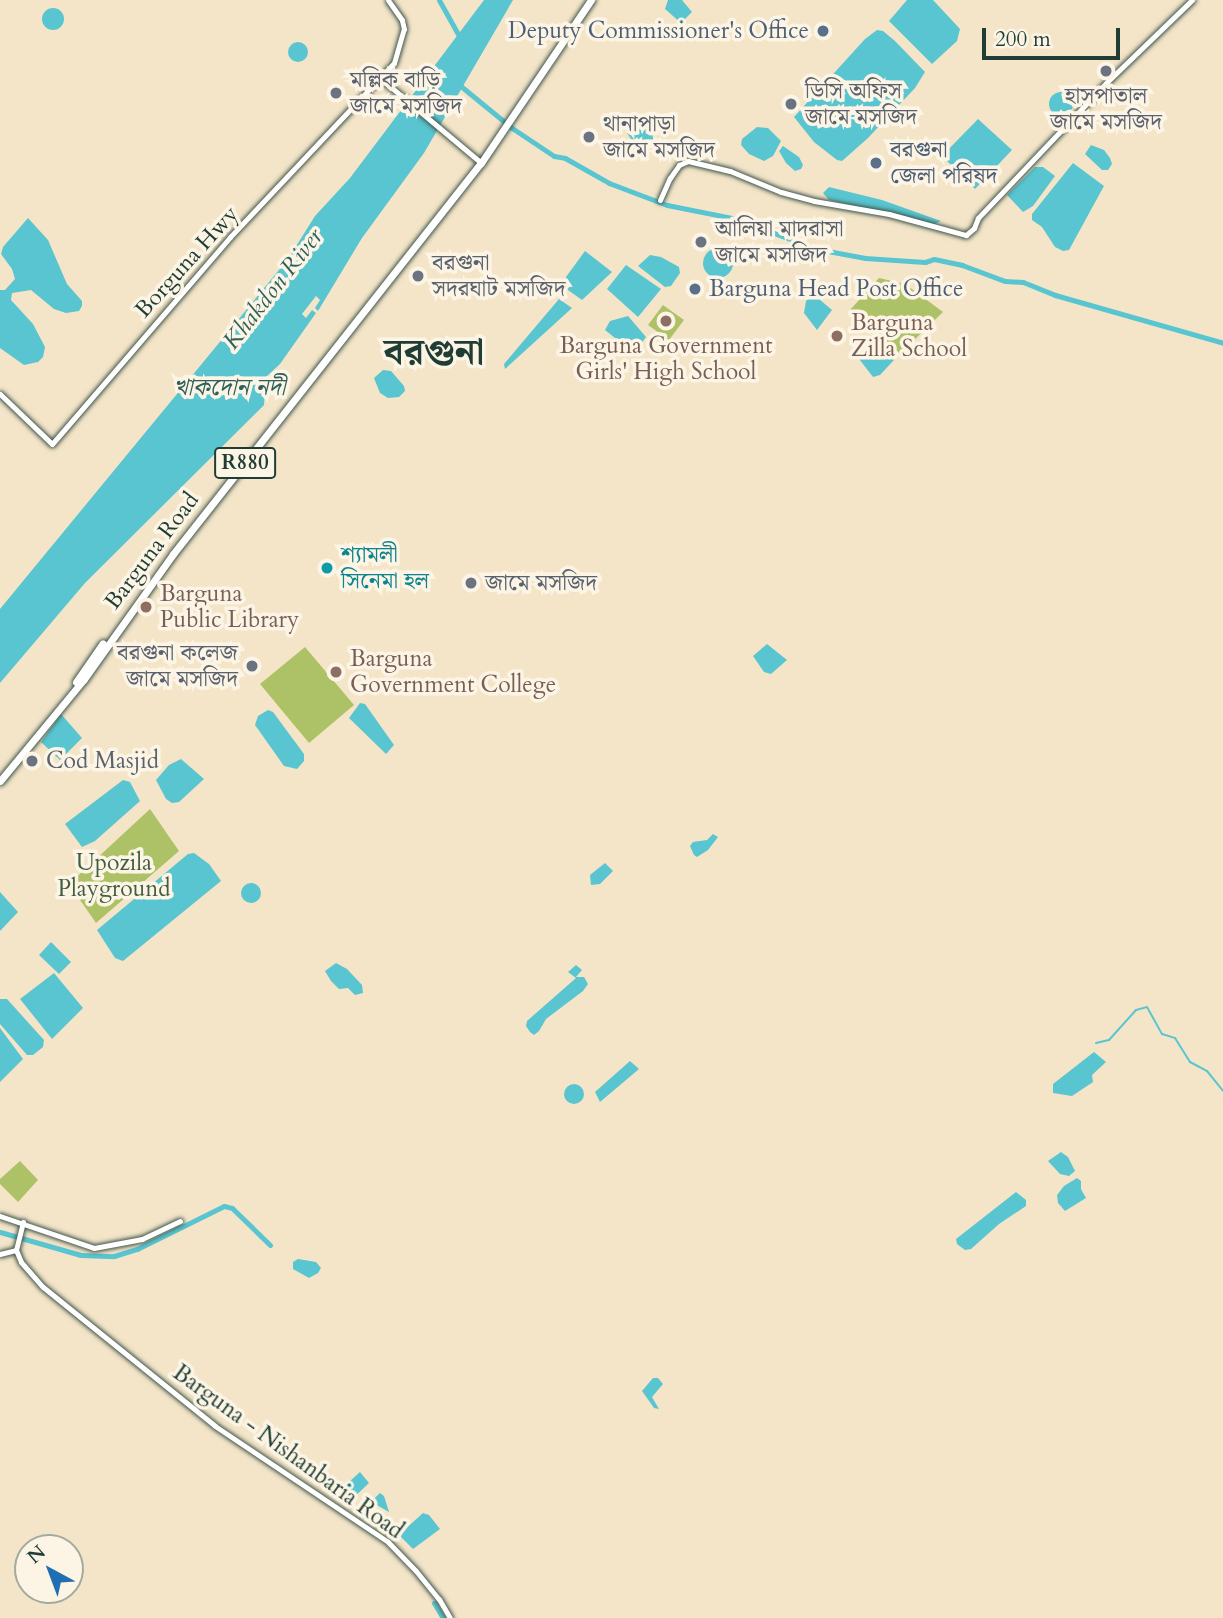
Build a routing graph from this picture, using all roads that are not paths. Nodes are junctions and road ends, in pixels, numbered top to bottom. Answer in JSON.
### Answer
{"nodes":[{"id":1,"x":388,"y":0,"type":"edge"},
{"id":2,"x":591,"y":0,"type":"edge"},
{"id":3,"x":1192,"y":0,"type":"edge"},
{"id":4,"x":380,"y":78,"type":"junction"},
{"id":5,"x":492,"y":147,"type":"junction"},
{"id":6,"x":478,"y":161,"type":"junction"},
{"id":7,"x":660,"y":200,"type":"dead end"},
{"id":8,"x":0,"y":394,"type":"edge"},
{"id":9,"x":0,"y":775,"type":"edge"},
{"id":10,"x":0,"y":781,"type":"edge"},
{"id":11,"x":0,"y":1216,"type":"edge"},
{"id":12,"x":180,"y":1220,"type":"dead end"},
{"id":13,"x":23,"y":1222,"type":"junction"},
{"id":14,"x":16,"y":1250,"type":"junction"},
{"id":15,"x":0,"y":1254,"type":"edge"},
{"id":16,"x":450,"y":1618,"type":"edge"}],
"edges":[{"from":1,"to":4,"type":"street"},
{"from":2,"to":5,"type":"main road","name":"Barguna Road","number":"R880"},
{"from":3,"to":7,"type":"street"},
{"from":4,"to":6,"type":"street"},
{"from":4,"to":8,"type":"street","name":"Borguna Hwy"},
{"from":5,"to":6,"type":"main road","name":"Barguna Road","number":"R880"},
{"from":5,"to":10,"type":"main road","name":"Barguna Road","number":"R880"},
{"from":6,"to":9,"type":"main road","name":"Barguna Road","number":"R880"},
{"from":11,"to":13,"type":"street"},
{"from":12,"to":13,"type":"street"},
{"from":13,"to":14,"type":"street"},
{"from":14,"to":15,"type":"street"},
{"from":14,"to":16,"type":"street","name":"Barguna - Nishanbaria Road"}]}
